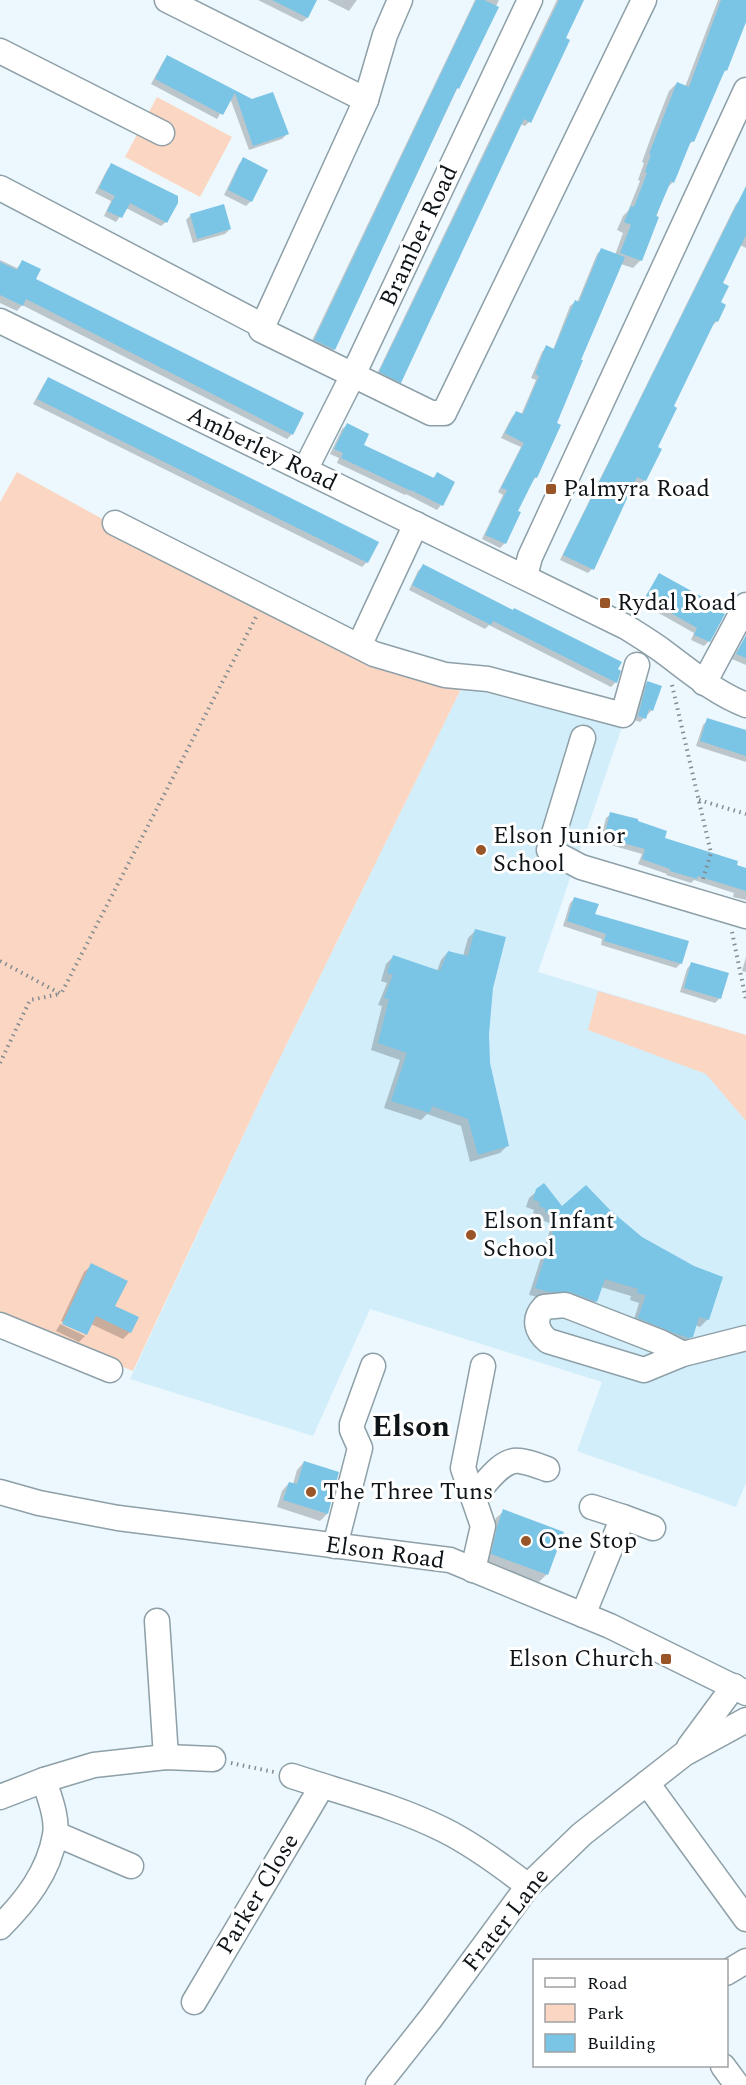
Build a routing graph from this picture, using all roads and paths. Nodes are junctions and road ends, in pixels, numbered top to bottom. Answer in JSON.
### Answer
{"nodes":[{"id":1,"x":167,"y":0,"type":"edge"},
{"id":2,"x":400,"y":0,"type":"edge"},
{"id":3,"x":530,"y":0,"type":"edge"},
{"id":4,"x":644,"y":0,"type":"edge"},
{"id":5,"x":0,"y":51,"type":"edge"},
{"id":6,"x":746,"y":90,"type":"edge"},
{"id":7,"x":366,"y":100,"type":"junction"},
{"id":8,"x":162,"y":133,"type":"dead end"},
{"id":9,"x":0,"y":188,"type":"edge"},
{"id":10,"x":0,"y":321,"type":"edge"},
{"id":11,"x":263,"y":326,"type":"junction"},
{"id":12,"x":353,"y":375,"type":"junction"},
{"id":13,"x":305,"y":470,"type":"junction"},
{"id":14,"x":115,"y":523,"type":"dead end"},
{"id":15,"x":416,"y":524,"type":"junction"},
{"id":16,"x":525,"y":576,"type":"junction"},
{"id":17,"x":266,"y":599,"type":"junction"},
{"id":18,"x":746,"y":605,"type":"edge"},
{"id":19,"x":359,"y":646,"type":"junction"},
{"id":20,"x":664,"y":652,"type":"junction"},
{"id":21,"x":637,"y":665,"type":"dead end"},
{"id":22,"x":704,"y":683,"type":"junction"},
{"id":23,"x":746,"y":705,"type":"edge"},
{"id":24,"x":583,"y":738,"type":"dead end"},
{"id":25,"x":699,"y":800,"type":"junction"},
{"id":26,"x":746,"y":814,"type":"edge"},
{"id":27,"x":696,"y":901,"type":"junction"},
{"id":28,"x":736,"y":914,"type":"edge"},
{"id":29,"x":0,"y":961,"type":"edge"},
{"id":30,"x":61,"y":994,"type":"junction"},
{"id":31,"x":746,"y":1000,"type":"edge"},
{"id":32,"x":0,"y":1063,"type":"edge"},
{"id":33,"x":0,"y":1325,"type":"edge"},
{"id":34,"x":746,"y":1338,"type":"edge"},
{"id":35,"x":682,"y":1354,"type":"junction"},
{"id":36,"x":373,"y":1366,"type":"dead end"},
{"id":37,"x":483,"y":1366,"type":"dead end"},
{"id":38,"x":110,"y":1370,"type":"dead end"},
{"id":39,"x":548,"y":1469,"type":"dead end"},
{"id":40,"x":0,"y":1492,"type":"edge"},
{"id":41,"x":473,"y":1497,"type":"junction"},
{"id":42,"x":592,"y":1507,"type":"dead end"},
{"id":43,"x":623,"y":1517,"type":"junction"},
{"id":44,"x":653,"y":1528,"type":"dead end"},
{"id":45,"x":335,"y":1546,"type":"junction"},
{"id":46,"x":473,"y":1570,"type":"junction"},
{"id":47,"x":583,"y":1615,"type":"junction"},
{"id":48,"x":157,"y":1621,"type":"dead end"},
{"id":49,"x":740,"y":1689,"type":"edge"},
{"id":50,"x":746,"y":1720,"type":"edge"},
{"id":51,"x":684,"y":1754,"type":"junction"},
{"id":52,"x":166,"y":1757,"type":"junction"},
{"id":53,"x":213,"y":1759,"type":"joint"},
{"id":54,"x":292,"y":1776,"type":"joint"},
{"id":55,"x":44,"y":1780,"type":"junction"},
{"id":56,"x":647,"y":1783,"type":"junction"},
{"id":57,"x":322,"y":1786,"type":"junction"},
{"id":58,"x":1,"y":1794,"type":"edge"},
{"id":59,"x":56,"y":1834,"type":"junction"},
{"id":60,"x":131,"y":1866,"type":"dead end"},
{"id":61,"x":528,"y":1886,"type":"junction"},
{"id":62,"x":746,"y":1919,"type":"edge"},
{"id":63,"x":0,"y":1928,"type":"edge"},
{"id":64,"x":746,"y":1961,"type":"edge"},
{"id":65,"x":728,"y":1972,"type":"edge"},
{"id":66,"x":194,"y":2002,"type":"dead end"},
{"id":67,"x":724,"y":2067,"type":"edge"},
{"id":68,"x":378,"y":2085,"type":"edge"},
{"id":69,"x":737,"y":2085,"type":"edge"}],
"edges":[{"from":1,"to":7,"type":"street"},
{"from":2,"to":7,"type":"street"},
{"from":3,"to":12,"type":"street","name":"Bramber Road"},
{"from":4,"to":12,"type":"street"},
{"from":5,"to":8,"type":"street"},
{"from":6,"to":16,"type":"street"},
{"from":7,"to":11,"type":"street"},
{"from":9,"to":11,"type":"street"},
{"from":10,"to":13,"type":"street","name":"Amberley Road"},
{"from":11,"to":12,"type":"street"},
{"from":12,"to":13,"type":"street","name":"Bramber Road"},
{"from":13,"to":15,"type":"street","name":"Amberley Road"},
{"from":14,"to":17,"type":"street"},
{"from":15,"to":16,"type":"street","name":"Amberley Road"},
{"from":15,"to":19,"type":"street"},
{"from":16,"to":20,"type":"street"},
{"from":17,"to":19,"type":"street"},
{"from":17,"to":30,"type":"path"},
{"from":18,"to":22,"type":"street"},
{"from":19,"to":21,"type":"street"},
{"from":20,"to":22,"type":"street"},
{"from":20,"to":25,"type":"path"},
{"from":22,"to":23,"type":"street"},
{"from":24,"to":27,"type":"street"},
{"from":25,"to":26,"type":"path"},
{"from":25,"to":27,"type":"path"},
{"from":27,"to":28,"type":"street"},
{"from":28,"to":31,"type":"path"},
{"from":29,"to":30,"type":"path"},
{"from":30,"to":32,"type":"path"},
{"from":33,"to":38,"type":"street"},
{"from":34,"to":35,"type":"street"},
{"from":35,"to":35,"type":"street"},
{"from":36,"to":45,"type":"street"},
{"from":37,"to":41,"type":"street"},
{"from":39,"to":41,"type":"street"},
{"from":40,"to":45,"type":"street","name":"Elson Road"},
{"from":41,"to":46,"type":"street"},
{"from":42,"to":43,"type":"street"},
{"from":43,"to":44,"type":"street"},
{"from":43,"to":47,"type":"street"},
{"from":45,"to":46,"type":"street","name":"Elson Road"},
{"from":46,"to":47,"type":"street","name":"Elson Road"},
{"from":47,"to":49,"type":"street","name":"Elson Road"},
{"from":48,"to":52,"type":"street"},
{"from":49,"to":51,"type":"street","name":"Frater Lane"},
{"from":50,"to":51,"type":"street","name":"Frater Lane"},
{"from":51,"to":56,"type":"street","name":"Frater Lane"},
{"from":52,"to":53,"type":"street"},
{"from":52,"to":55,"type":"street"},
{"from":53,"to":54,"type":"path"},
{"from":54,"to":57,"type":"street"},
{"from":55,"to":58,"type":"street"},
{"from":55,"to":59,"type":"street"},
{"from":56,"to":61,"type":"street","name":"Frater Lane"},
{"from":56,"to":62,"type":"street"},
{"from":57,"to":61,"type":"street"},
{"from":57,"to":66,"type":"street","name":"Parker Close"},
{"from":59,"to":60,"type":"street"},
{"from":59,"to":63,"type":"street"},
{"from":61,"to":68,"type":"street","name":"Frater Lane"},
{"from":64,"to":65,"type":"street"},
{"from":67,"to":69,"type":"street"}]}
